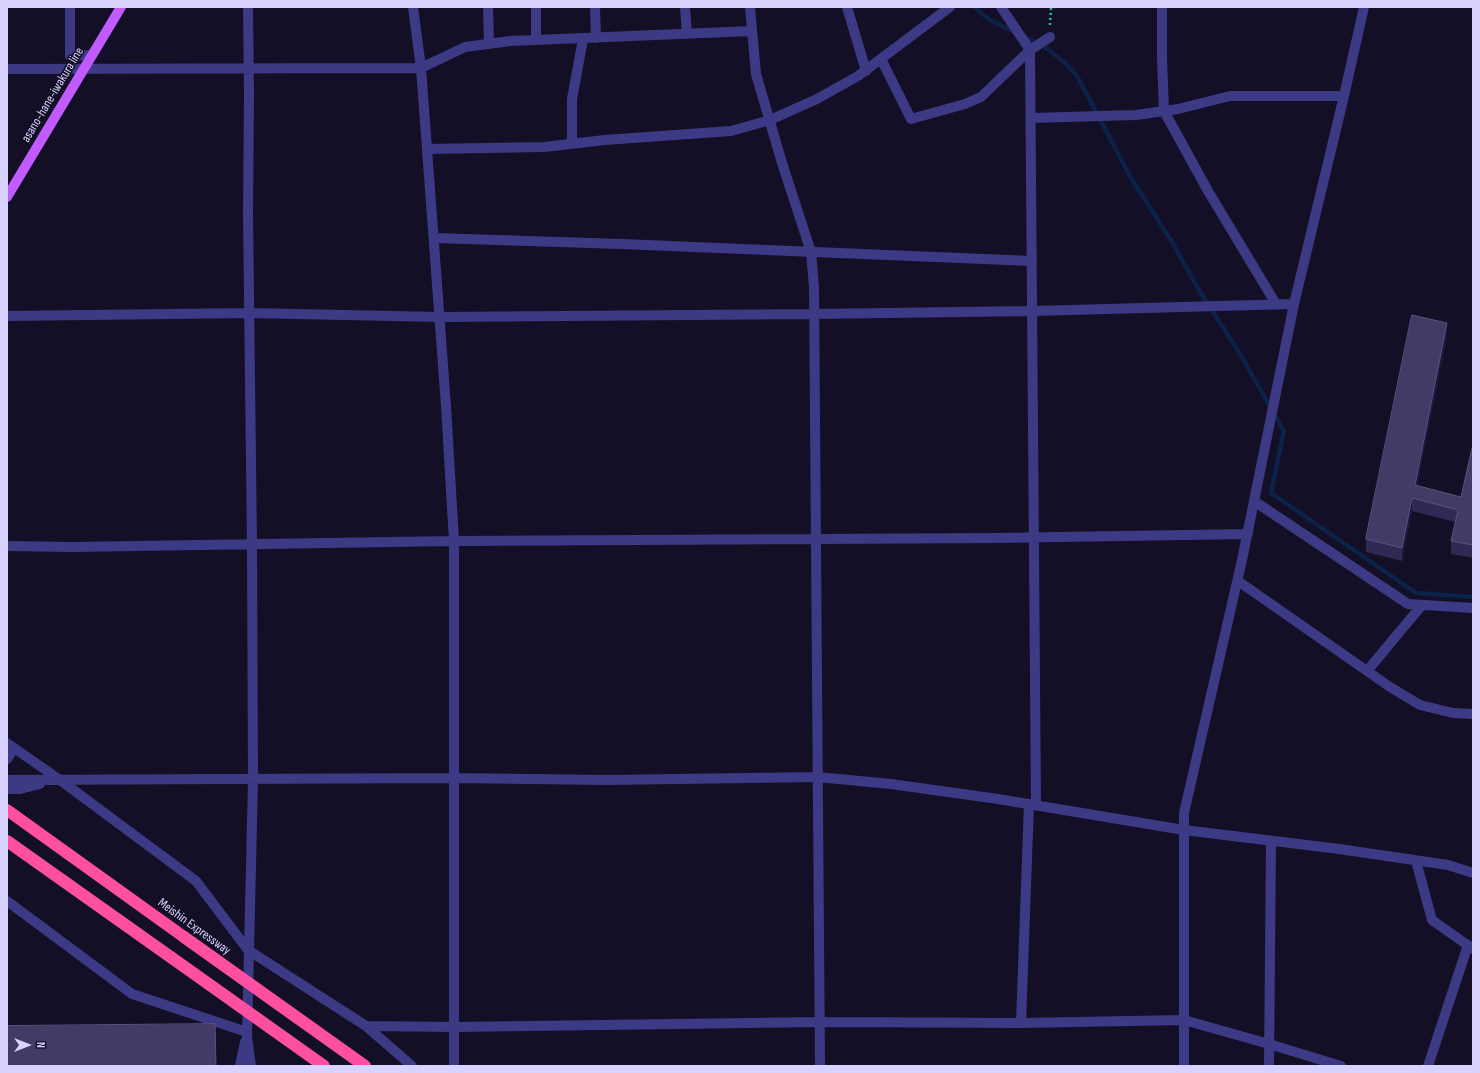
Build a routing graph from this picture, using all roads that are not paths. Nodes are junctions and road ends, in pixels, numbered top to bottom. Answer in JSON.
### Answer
{"nodes":[{"id":1,"x":70,"y":7,"type":"edge"},
{"id":2,"x":121,"y":7,"type":"edge"},
{"id":3,"x":248,"y":7,"type":"edge"},
{"id":4,"x":413,"y":7,"type":"edge"},
{"id":5,"x":488,"y":7,"type":"edge"},
{"id":6,"x":536,"y":7,"type":"edge"},
{"id":7,"x":596,"y":7,"type":"edge"},
{"id":8,"x":685,"y":7,"type":"edge"},
{"id":9,"x":750,"y":7,"type":"edge"},
{"id":10,"x":847,"y":7,"type":"edge"},
{"id":11,"x":950,"y":7,"type":"edge"},
{"id":12,"x":1001,"y":7,"type":"edge"},
{"id":13,"x":1162,"y":7,"type":"edge"},
{"id":14,"x":1364,"y":7,"type":"edge"},
{"id":15,"x":752,"y":31,"type":"junction"},
{"id":16,"x":686,"y":34,"type":"junction"},
{"id":17,"x":1050,"y":37,"type":"road end"},
{"id":18,"x":596,"y":38,"type":"junction"},
{"id":19,"x":583,"y":39,"type":"junction"},
{"id":20,"x":536,"y":40,"type":"junction"},
{"id":21,"x":489,"y":44,"type":"junction"},
{"id":22,"x":1030,"y":50,"type":"junction"},
{"id":23,"x":92,"y":56,"type":"junction"},
{"id":24,"x":881,"y":59,"type":"junction"},
{"id":25,"x":422,"y":68,"type":"junction"},
{"id":26,"x":7,"y":69,"type":"edge"},
{"id":27,"x":84,"y":69,"type":"junction"},
{"id":28,"x":249,"y":69,"type":"junction"},
{"id":29,"x":866,"y":71,"type":"junction"},
{"id":30,"x":1344,"y":96,"type":"junction"},
{"id":31,"x":1164,"y":111,"type":"junction"},
{"id":32,"x":1031,"y":118,"type":"junction"},
{"id":33,"x":770,"y":120,"type":"junction"},
{"id":34,"x":572,"y":144,"type":"junction"},
{"id":35,"x":427,"y":149,"type":"junction"},
{"id":36,"x":7,"y":197,"type":"edge"},
{"id":37,"x":434,"y":238,"type":"junction"},
{"id":38,"x":811,"y":252,"type":"junction"},
{"id":39,"x":1032,"y":261,"type":"junction"},
{"id":40,"x":1276,"y":304,"type":"junction"},
{"id":41,"x":1294,"y":304,"type":"junction"},
{"id":42,"x":1032,"y":311,"type":"junction"},
{"id":43,"x":249,"y":313,"type":"junction"},
{"id":44,"x":814,"y":314,"type":"junction"},
{"id":45,"x":7,"y":316,"type":"edge"},
{"id":46,"x":440,"y":317,"type":"junction"},
{"id":47,"x":1254,"y":501,"type":"junction"},
{"id":48,"x":1248,"y":534,"type":"junction"},
{"id":49,"x":1034,"y":537,"type":"junction"},
{"id":50,"x":815,"y":538,"type":"junction"},
{"id":51,"x":454,"y":541,"type":"junction"},
{"id":52,"x":252,"y":544,"type":"junction"},
{"id":53,"x":7,"y":546,"type":"edge"},
{"id":54,"x":1238,"y":581,"type":"junction"},
{"id":55,"x":1422,"y":605,"type":"junction"},
{"id":56,"x":1473,"y":608,"type":"edge"},
{"id":57,"x":1367,"y":671,"type":"junction"},
{"id":58,"x":1473,"y":714,"type":"edge"},
{"id":59,"x":10,"y":745,"type":"edge"},
{"id":60,"x":7,"y":759,"type":"edge"},
{"id":61,"x":817,"y":777,"type":"junction"},
{"id":62,"x":454,"y":778,"type":"junction"},
{"id":63,"x":7,"y":780,"type":"edge"},
{"id":64,"x":60,"y":780,"type":"junction"},
{"id":65,"x":253,"y":780,"type":"junction"},
{"id":66,"x":7,"y":789,"type":"edge"},
{"id":67,"x":1032,"y":805,"type":"junction"},
{"id":68,"x":7,"y":810,"type":"edge"},
{"id":69,"x":1184,"y":830,"type":"junction"},
{"id":70,"x":1271,"y":840,"type":"junction"},
{"id":71,"x":7,"y":841,"type":"edge"},
{"id":72,"x":1416,"y":860,"type":"junction"},
{"id":73,"x":1473,"y":873,"type":"edge"},
{"id":74,"x":7,"y":901,"type":"edge"},
{"id":75,"x":1471,"y":947,"type":"edge"},
{"id":76,"x":248,"y":950,"type":"junction"},
{"id":77,"x":1184,"y":1020,"type":"junction"},
{"id":78,"x":213,"y":1022,"type":"junction"},
{"id":79,"x":820,"y":1022,"type":"junction"},
{"id":80,"x":1021,"y":1024,"type":"junction"},
{"id":81,"x":366,"y":1026,"type":"junction"},
{"id":82,"x":454,"y":1027,"type":"junction"},
{"id":83,"x":206,"y":1032,"type":"edge"},
{"id":84,"x":247,"y":1034,"type":"junction"},
{"id":85,"x":1269,"y":1044,"type":"junction"},
{"id":86,"x":250,"y":1062,"type":"edge"},
{"id":87,"x":240,"y":1066,"type":"edge"},
{"id":88,"x":259,"y":1066,"type":"edge"},
{"id":89,"x":324,"y":1066,"type":"edge"},
{"id":90,"x":365,"y":1066,"type":"edge"},
{"id":91,"x":412,"y":1066,"type":"edge"},
{"id":92,"x":454,"y":1066,"type":"edge"},
{"id":93,"x":820,"y":1066,"type":"edge"},
{"id":94,"x":1184,"y":1066,"type":"edge"},
{"id":95,"x":1268,"y":1066,"type":"edge"},
{"id":96,"x":1341,"y":1066,"type":"edge"},
{"id":97,"x":1428,"y":1066,"type":"edge"}],
"edges":[{"from":1,"to":23,"type":"street"},
{"from":2,"to":23,"type":"main road","name":"asano-hane-iwakura line"},
{"from":3,"to":28,"type":"street"},
{"from":4,"to":25,"type":"street"},
{"from":5,"to":21,"type":"street"},
{"from":6,"to":20,"type":"street"},
{"from":7,"to":18,"type":"street"},
{"from":8,"to":16,"type":"street"},
{"from":9,"to":15,"type":"street"},
{"from":10,"to":29,"type":"street"},
{"from":11,"to":24,"type":"street"},
{"from":12,"to":22,"type":"street"},
{"from":13,"to":31,"type":"street"},
{"from":14,"to":30,"type":"street"},
{"from":15,"to":16,"type":"street"},
{"from":15,"to":33,"type":"street"},
{"from":16,"to":18,"type":"street"},
{"from":17,"to":22,"type":"street"},
{"from":18,"to":19,"type":"street"},
{"from":19,"to":20,"type":"street"},
{"from":19,"to":34,"type":"street"},
{"from":20,"to":21,"type":"street"},
{"from":21,"to":25,"type":"street"},
{"from":22,"to":24,"type":"street"},
{"from":22,"to":32,"type":"street"},
{"from":23,"to":27,"type":"main road","name":"asano-hane-iwakura line"},
{"from":24,"to":29,"type":"street"},
{"from":25,"to":28,"type":"street"},
{"from":25,"to":35,"type":"street"},
{"from":26,"to":27,"type":"street"},
{"from":27,"to":28,"type":"street"},
{"from":27,"to":36,"type":"main road","name":"asano-hane-iwakura line"},
{"from":28,"to":43,"type":"street"},
{"from":29,"to":33,"type":"street"},
{"from":30,"to":31,"type":"street"},
{"from":30,"to":41,"type":"street"},
{"from":31,"to":32,"type":"street"},
{"from":31,"to":40,"type":"street"},
{"from":32,"to":39,"type":"street"},
{"from":33,"to":34,"type":"street"},
{"from":33,"to":38,"type":"street"},
{"from":34,"to":35,"type":"street"},
{"from":35,"to":37,"type":"street"},
{"from":37,"to":38,"type":"street"},
{"from":37,"to":46,"type":"street"},
{"from":38,"to":39,"type":"street"},
{"from":38,"to":44,"type":"street"},
{"from":39,"to":42,"type":"street"},
{"from":40,"to":41,"type":"street"},
{"from":40,"to":42,"type":"street"},
{"from":41,"to":47,"type":"street"},
{"from":42,"to":44,"type":"street"},
{"from":42,"to":49,"type":"street"},
{"from":43,"to":45,"type":"street"},
{"from":43,"to":46,"type":"street"},
{"from":43,"to":52,"type":"street"},
{"from":44,"to":46,"type":"street"},
{"from":44,"to":50,"type":"street"},
{"from":46,"to":51,"type":"street"},
{"from":47,"to":48,"type":"street"},
{"from":47,"to":55,"type":"street"},
{"from":48,"to":49,"type":"street"},
{"from":48,"to":54,"type":"street"},
{"from":49,"to":50,"type":"street"},
{"from":49,"to":67,"type":"street"},
{"from":50,"to":51,"type":"street"},
{"from":50,"to":61,"type":"street"},
{"from":51,"to":52,"type":"street"},
{"from":51,"to":62,"type":"street"},
{"from":52,"to":53,"type":"street"},
{"from":52,"to":65,"type":"street"},
{"from":54,"to":57,"type":"street"},
{"from":54,"to":69,"type":"street"},
{"from":55,"to":56,"type":"street"},
{"from":55,"to":57,"type":"street"},
{"from":57,"to":58,"type":"street"},
{"from":59,"to":60,"type":"street"},
{"from":59,"to":64,"type":"street"},
{"from":61,"to":62,"type":"street"},
{"from":61,"to":67,"type":"street"},
{"from":61,"to":79,"type":"street"},
{"from":62,"to":65,"type":"street"},
{"from":62,"to":82,"type":"street"},
{"from":63,"to":64,"type":"street"},
{"from":64,"to":65,"type":"street"},
{"from":64,"to":66,"type":"street"},
{"from":64,"to":76,"type":"street"},
{"from":65,"to":76,"type":"street"},
{"from":67,"to":69,"type":"street"},
{"from":67,"to":80,"type":"street"},
{"from":68,"to":90,"type":"highway","name":"Meishin Expressway","bridge":true},
{"from":69,"to":70,"type":"street"},
{"from":69,"to":77,"type":"street"},
{"from":70,"to":72,"type":"street"},
{"from":70,"to":85,"type":"street"},
{"from":71,"to":89,"type":"highway","bridge":true},
{"from":72,"to":73,"type":"street"},
{"from":72,"to":75,"type":"street"},
{"from":74,"to":78,"type":"street"},
{"from":75,"to":97,"type":"street"},
{"from":76,"to":81,"type":"street"},
{"from":76,"to":84,"type":"street"},
{"from":77,"to":80,"type":"street"},
{"from":77,"to":85,"type":"street"},
{"from":77,"to":94,"type":"street"},
{"from":78,"to":83,"type":"street"},
{"from":78,"to":84,"type":"street"},
{"from":79,"to":80,"type":"street"},
{"from":79,"to":82,"type":"street"},
{"from":79,"to":93,"type":"street"},
{"from":81,"to":82,"type":"street"},
{"from":81,"to":91,"type":"street"},
{"from":82,"to":92,"type":"street"},
{"from":84,"to":86,"type":"street"},
{"from":84,"to":87,"type":"street"},
{"from":85,"to":95,"type":"street"},
{"from":85,"to":96,"type":"street"},
{"from":86,"to":88,"type":"street"}]}
